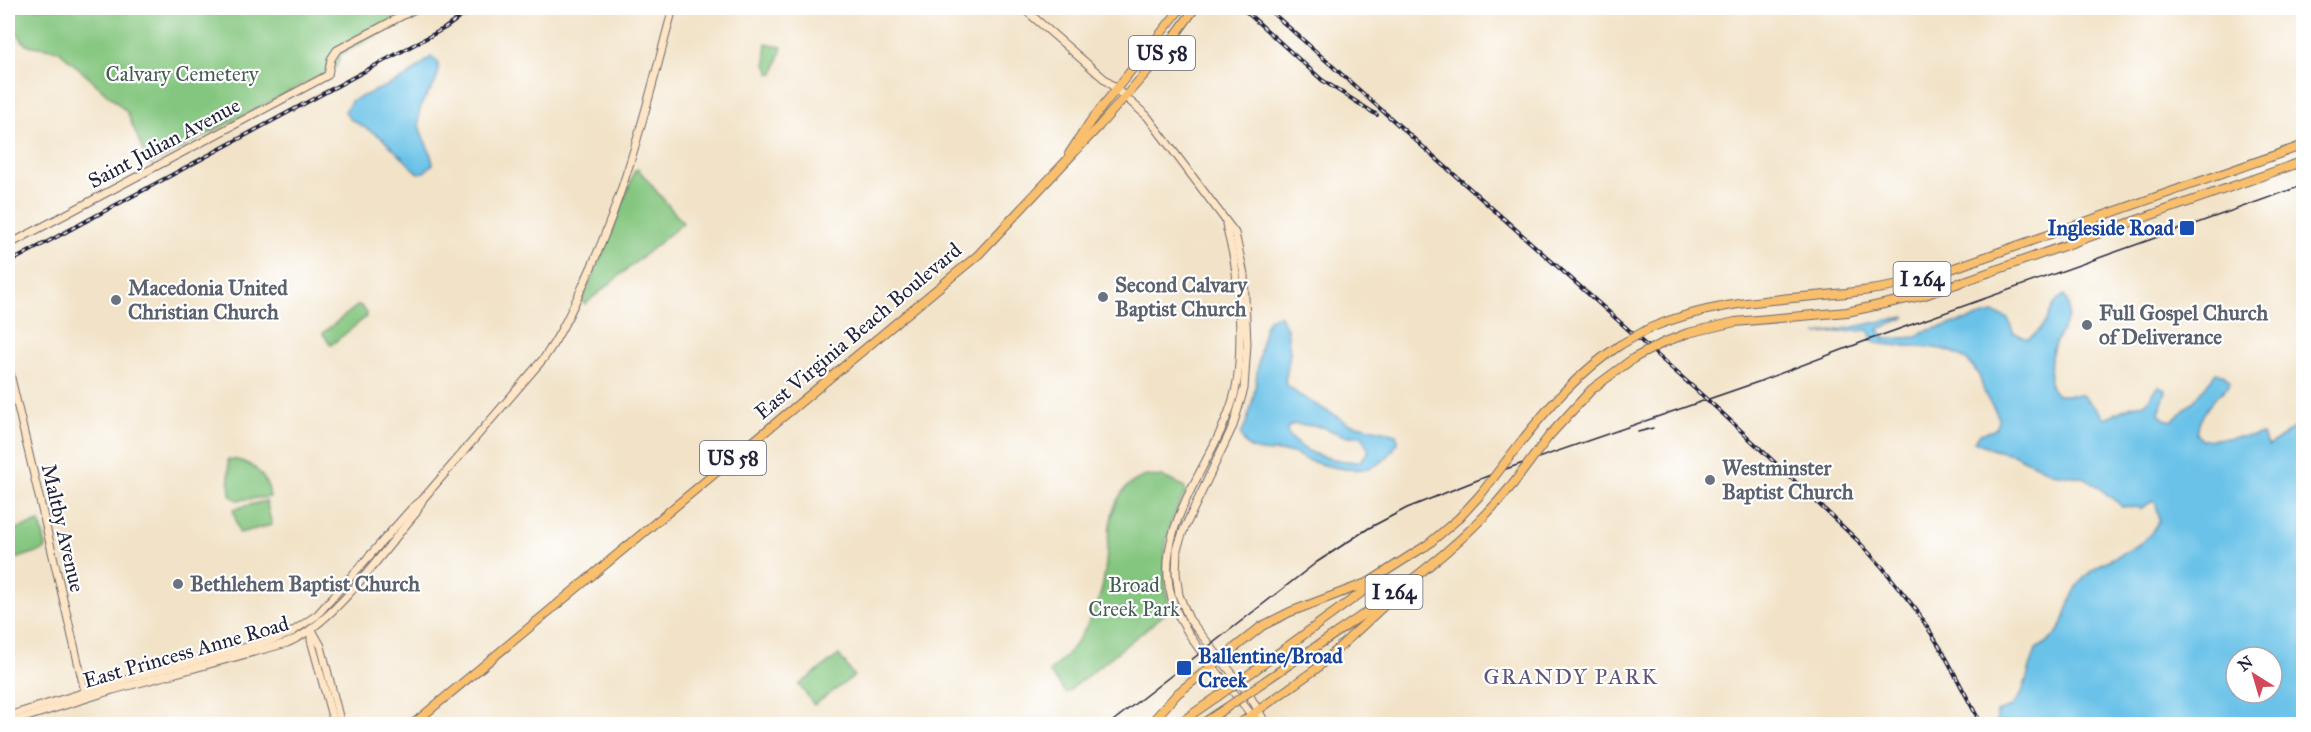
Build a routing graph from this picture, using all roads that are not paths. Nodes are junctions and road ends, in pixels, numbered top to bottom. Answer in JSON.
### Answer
{"nodes":[{"id":1,"x":417,"y":8,"type":"edge"},
{"id":2,"x":673,"y":8,"type":"edge"},
{"id":3,"x":1023,"y":8,"type":"edge"},
{"id":4,"x":1181,"y":8,"type":"edge"},
{"id":5,"x":1195,"y":8,"type":"edge"},
{"id":6,"x":1118,"y":88,"type":"junction"},
{"id":7,"x":1126,"y":95,"type":"junction"},
{"id":8,"x":2304,"y":145,"type":"edge"},
{"id":9,"x":1065,"y":160,"type":"junction"},
{"id":10,"x":2304,"y":161,"type":"edge"},
{"id":11,"x":1226,"y":224,"type":"junction"},
{"id":12,"x":8,"y":245,"type":"edge"},
{"id":13,"x":8,"y":365,"type":"edge"},
{"id":14,"x":422,"y":500,"type":"junction"},
{"id":15,"x":1430,"y":543,"type":"junction"},
{"id":16,"x":1441,"y":558,"type":"junction"},
{"id":17,"x":309,"y":621,"type":"junction"},
{"id":18,"x":312,"y":630,"type":"junction"},
{"id":19,"x":1220,"y":658,"type":"junction"},
{"id":20,"x":1212,"y":664,"type":"junction"},
{"id":21,"x":86,"y":695,"type":"junction"},
{"id":22,"x":1255,"y":713,"type":"junction"},
{"id":23,"x":8,"y":716,"type":"edge"},
{"id":24,"x":8,"y":723,"type":"edge"},
{"id":25,"x":334,"y":724,"type":"edge"},
{"id":26,"x":341,"y":724,"type":"edge"},
{"id":27,"x":413,"y":724,"type":"edge"},
{"id":28,"x":1150,"y":724,"type":"edge"},
{"id":29,"x":1178,"y":724,"type":"edge"},
{"id":30,"x":1202,"y":724,"type":"edge"},
{"id":31,"x":1239,"y":724,"type":"edge"},
{"id":32,"x":1258,"y":724,"type":"edge"},
{"id":33,"x":1266,"y":724,"type":"edge"}],
"edges":[{"from":1,"to":12,"type":"main road","name":"Saint Julian Avenue"},
{"from":2,"to":14,"type":"main road","name":"East Princess Anne Road"},
{"from":3,"to":6,"type":"main road"},
{"from":4,"to":6,"type":"main road","name":"East Virginia Beach Boulevard","number":"US 58"},
{"from":5,"to":7,"type":"main road","name":"East Virginia Beach Boulevard","number":"US 58"},
{"from":6,"to":7,"type":"main road"},
{"from":6,"to":9,"type":"main road","name":"East Virginia Beach Boulevard","number":"US 58"},
{"from":7,"to":9,"type":"main road","name":"East Virginia Beach Boulevard","number":"US 58"},
{"from":7,"to":11,"type":"main road"},
{"from":8,"to":15,"type":"highway","number":"I 264","bridge":true},
{"from":9,"to":27,"type":"main road","name":"East Virginia Beach Boulevard","number":"US 58"},
{"from":10,"to":16,"type":"highway","number":"I 264","bridge":true},
{"from":11,"to":19,"type":"main road"},
{"from":11,"to":20,"type":"main road"},
{"from":13,"to":21,"type":"main road","name":"Maltby Avenue"},
{"from":14,"to":17,"type":"main road","name":"East Princess Anne Road"},
{"from":14,"to":18,"type":"main road","name":"East Princess Anne Road"},
{"from":15,"to":19,"type":"highway"},
{"from":15,"to":29,"type":"highway","number":"I 264","bridge":true},
{"from":16,"to":22,"type":"highway"},
{"from":16,"to":30,"type":"highway","number":"I 264","bridge":true},
{"from":17,"to":18,"type":"main road"},
{"from":17,"to":21,"type":"main road","name":"East Princess Anne Road"},
{"from":18,"to":21,"type":"main road","name":"East Princess Anne Road"},
{"from":18,"to":25,"type":"main road"},
{"from":18,"to":26,"type":"main road"},
{"from":19,"to":20,"type":"highway"},
{"from":19,"to":22,"type":"main road"},
{"from":20,"to":22,"type":"main road"},
{"from":20,"to":28,"type":"highway"},
{"from":21,"to":23,"type":"main road","name":"East Princess Anne Road"},
{"from":21,"to":24,"type":"main road","name":"East Princess Anne Road"},
{"from":22,"to":31,"type":"highway"},
{"from":22,"to":32,"type":"main road"},
{"from":22,"to":33,"type":"main road"}]}
